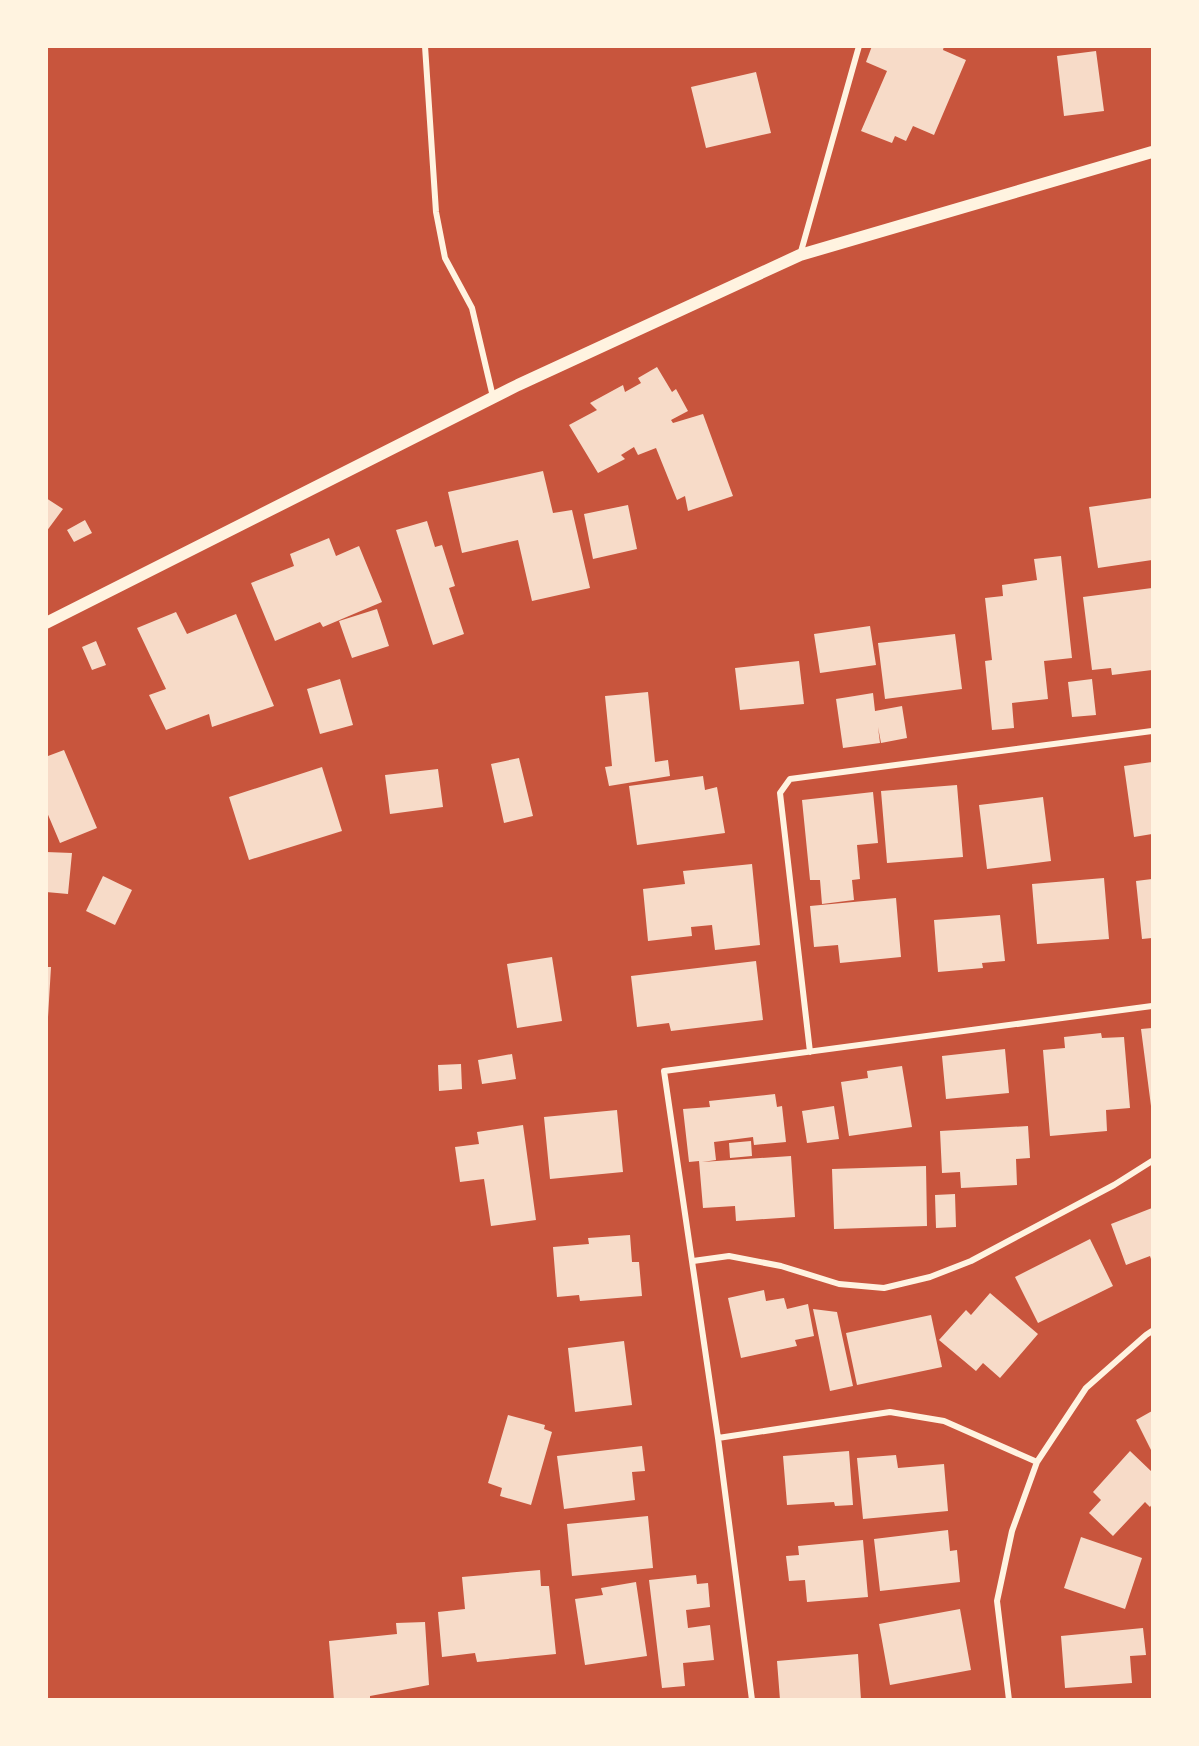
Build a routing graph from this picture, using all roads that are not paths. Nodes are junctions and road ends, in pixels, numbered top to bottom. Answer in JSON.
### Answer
{"nodes":[{"id":1,"x":425,"y":46,"type":"edge"},
{"id":2,"x":859,"y":46,"type":"edge"},
{"id":3,"x":1152,"y":152,"type":"edge"},
{"id":4,"x":800,"y":255,"type":"junction"},
{"id":5,"x":493,"y":397,"type":"junction"},
{"id":6,"x":46,"y":623,"type":"edge"},
{"id":7,"x":1152,"y":731,"type":"edge"},
{"id":8,"x":1152,"y":1006,"type":"edge"},
{"id":9,"x":810,"y":1052,"type":"junction"},
{"id":10,"x":1152,"y":1161,"type":"edge"},
{"id":11,"x":693,"y":1261,"type":"junction"},
{"id":12,"x":1152,"y":1331,"type":"edge"},
{"id":13,"x":718,"y":1438,"type":"junction"},
{"id":14,"x":1037,"y":1462,"type":"junction"},
{"id":15,"x":752,"y":1700,"type":"edge"},
{"id":16,"x":1009,"y":1700,"type":"edge"}],
"edges":[{"from":1,"to":5,"type":"street"},
{"from":2,"to":4,"type":"street"},
{"from":3,"to":4,"type":"main road"},
{"from":4,"to":5,"type":"main road"},
{"from":5,"to":6,"type":"main road"},
{"from":7,"to":9,"type":"street"},
{"from":8,"to":9,"type":"street"},
{"from":9,"to":11,"type":"street"},
{"from":10,"to":11,"type":"street"},
{"from":11,"to":13,"type":"street"},
{"from":12,"to":14,"type":"street"},
{"from":13,"to":14,"type":"street"},
{"from":13,"to":15,"type":"street"},
{"from":14,"to":16,"type":"street"}]}
